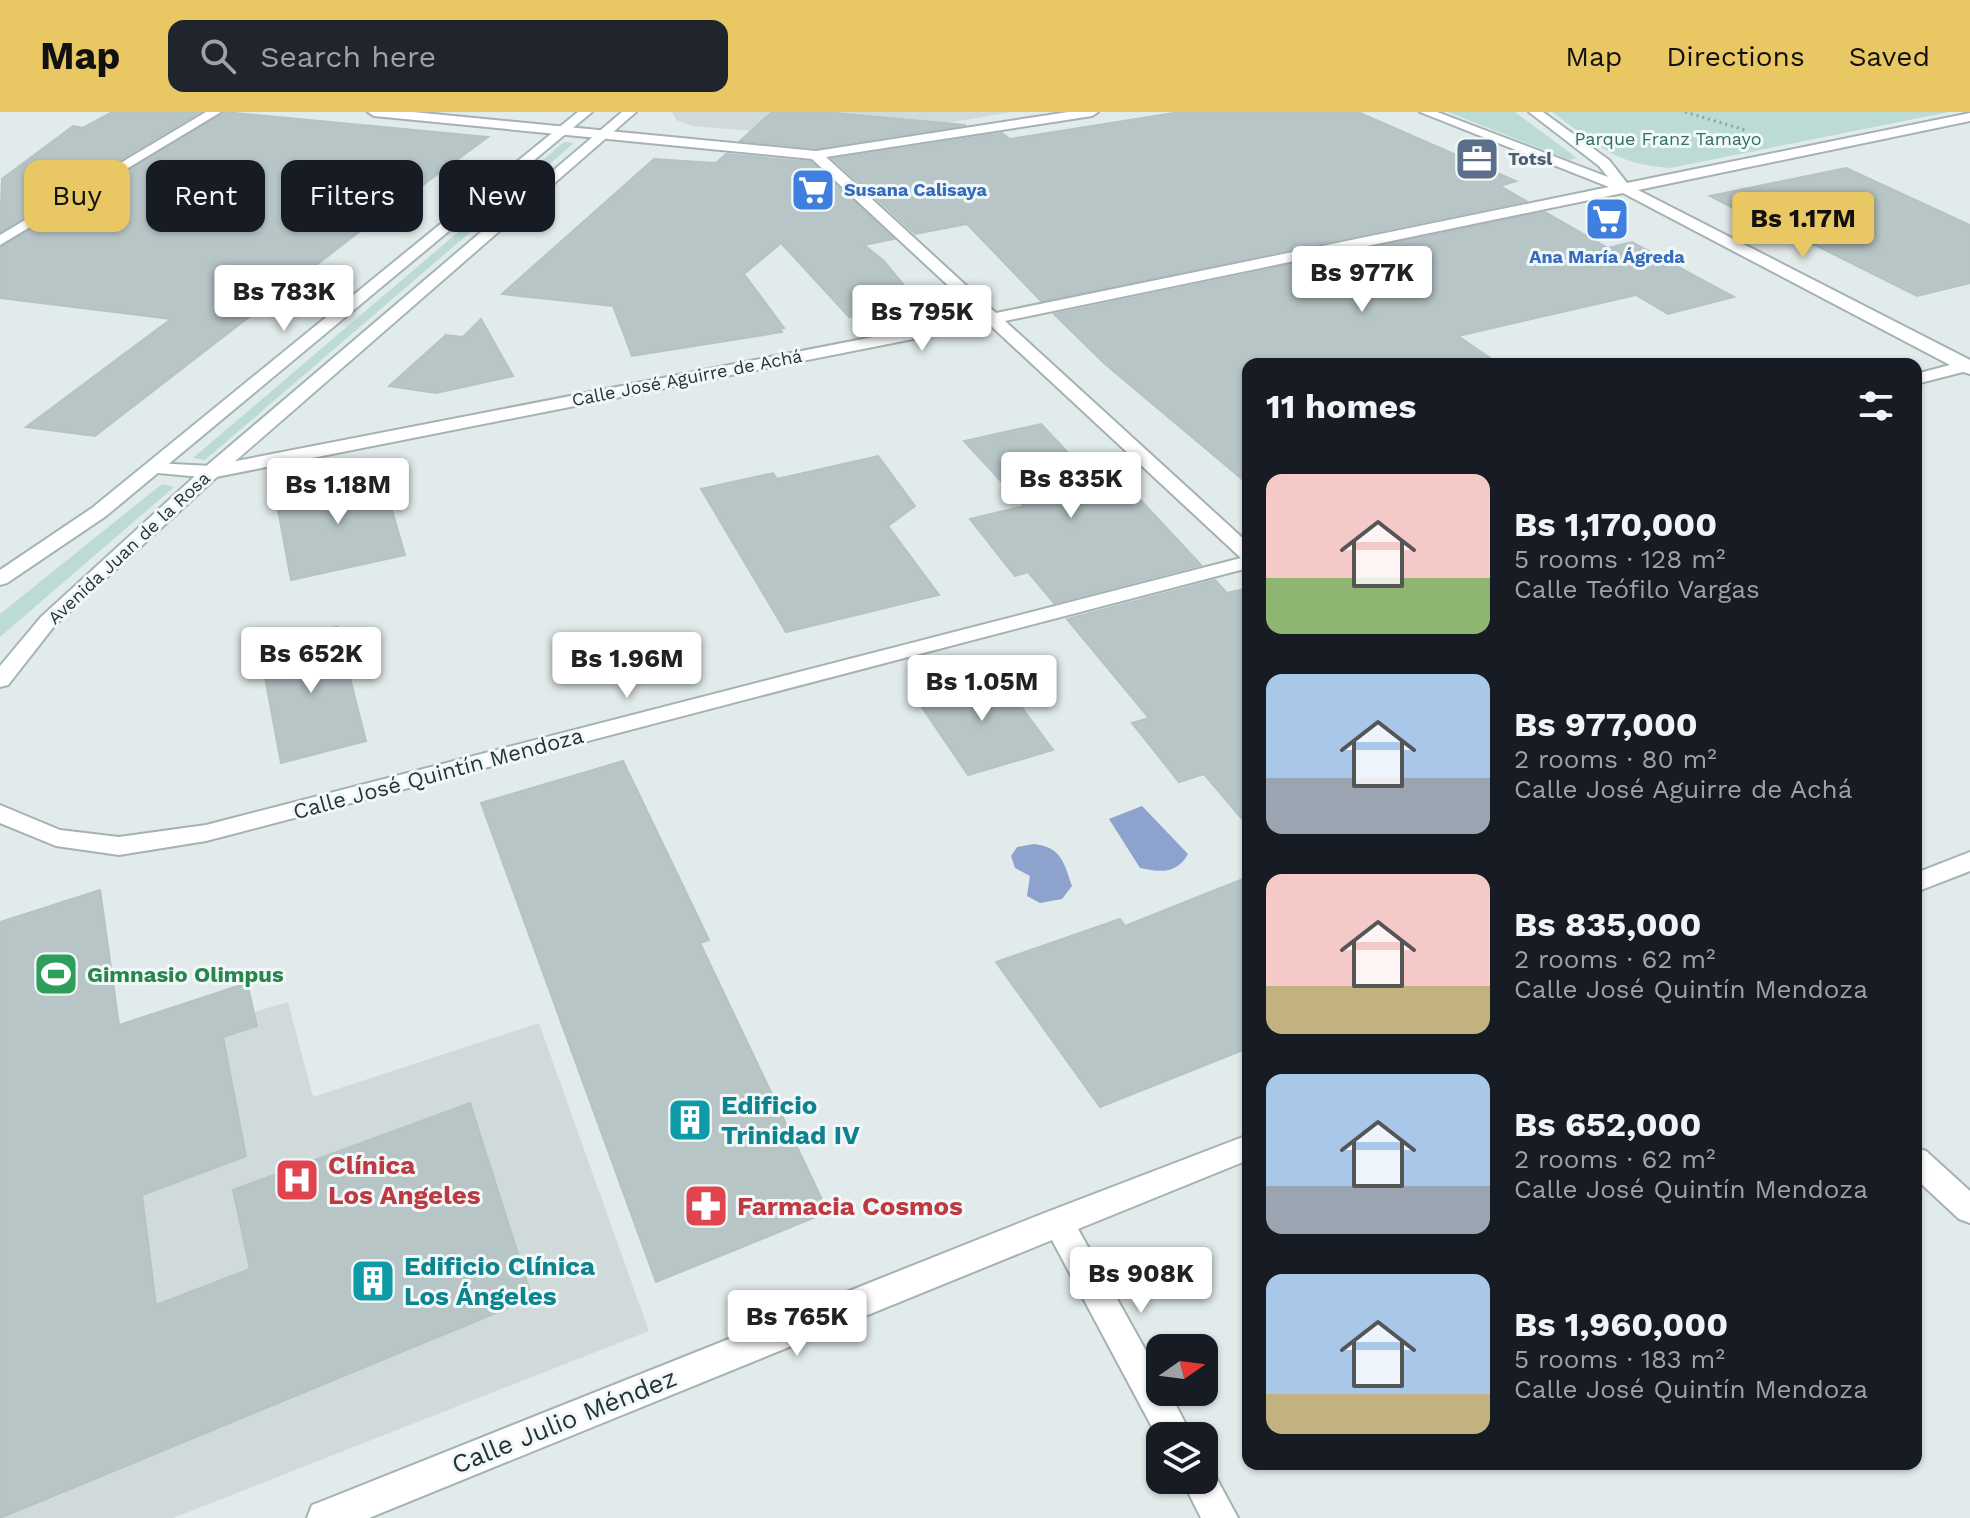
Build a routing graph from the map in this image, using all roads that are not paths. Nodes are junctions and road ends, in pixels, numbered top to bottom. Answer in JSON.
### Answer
{"nodes":[{"id":1,"x":215,"y":112,"type":"edge"},
{"id":2,"x":374,"y":112,"type":"edge"},
{"id":3,"x":586,"y":112,"type":"edge"},
{"id":4,"x":630,"y":112,"type":"edge"},
{"id":5,"x":1092,"y":112,"type":"edge"},
{"id":6,"x":1426,"y":112,"type":"edge"},
{"id":7,"x":1535,"y":112,"type":"edge"},
{"id":8,"x":1970,"y":117,"type":"edge"},
{"id":9,"x":563,"y":131,"type":"junction"},
{"id":10,"x":604,"y":135,"type":"junction"},
{"id":11,"x":816,"y":155,"type":"junction"},
{"id":12,"x":1624,"y":188,"type":"junction"},
{"id":13,"x":0,"y":241,"type":"edge"},
{"id":14,"x":994,"y":318,"type":"junction"},
{"id":15,"x":1968,"y":367,"type":"edge"},
{"id":16,"x":1922,"y":378,"type":"edge"},
{"id":17,"x":154,"y":468,"type":"junction"},
{"id":18,"x":211,"y":472,"type":"junction"},
{"id":19,"x":1242,"y":548,"type":"edge"},
{"id":20,"x":1242,"y":564,"type":"edge"},
{"id":21,"x":0,"y":579,"type":"edge"},
{"id":22,"x":0,"y":680,"type":"edge"},
{"id":23,"x":0,"y":813,"type":"edge"},
{"id":24,"x":1970,"y":861,"type":"edge"},
{"id":25,"x":1922,"y":881,"type":"edge"},
{"id":26,"x":1242,"y":1149,"type":"edge"},
{"id":27,"x":1922,"y":1166,"type":"edge"},
{"id":28,"x":1970,"y":1210,"type":"edge"},
{"id":29,"x":1058,"y":1221,"type":"junction"},
{"id":30,"x":1167,"y":1422,"type":"edge"},
{"id":31,"x":1207,"y":1494,"type":"edge"},
{"id":32,"x":325,"y":1518,"type":"edge"},
{"id":33,"x":1220,"y":1518,"type":"edge"}],
"edges":[{"from":1,"to":13,"type":"street"},
{"from":2,"to":9,"type":"street"},
{"from":3,"to":9,"type":"street","name":"Avenida Juan de la Rosa"},
{"from":4,"to":10,"type":"street","name":"Avenida Juan de la Rosa"},
{"from":5,"to":11,"type":"street"},
{"from":6,"to":12,"type":"street"},
{"from":7,"to":12,"type":"street"},
{"from":8,"to":12,"type":"street","name":"Calle José Aguirre de Achá"},
{"from":9,"to":10,"type":"street"},
{"from":9,"to":17,"type":"street","name":"Avenida Juan de la Rosa"},
{"from":10,"to":11,"type":"street"},
{"from":10,"to":18,"type":"street","name":"Avenida Juan de la Rosa"},
{"from":11,"to":14,"type":"street"},
{"from":12,"to":14,"type":"street","name":"Calle José Aguirre de Achá"},
{"from":12,"to":15,"type":"street"},
{"from":14,"to":18,"type":"street","name":"Calle José Aguirre de Achá"},
{"from":14,"to":19,"type":"street"},
{"from":15,"to":16,"type":"street"},
{"from":17,"to":18,"type":"street","name":"Calle José Aguirre de Achá"},
{"from":17,"to":21,"type":"street","name":"Avenida Juan de la Rosa"},
{"from":18,"to":22,"type":"street","name":"Avenida Juan de la Rosa"},
{"from":20,"to":23,"type":"street","name":"Calle José Quintín Mendoza"},
{"from":24,"to":25,"type":"street"},
{"from":26,"to":29,"type":"street","name":"Calle Julio Méndez"},
{"from":27,"to":28,"type":"street"},
{"from":29,"to":30,"type":"street"},
{"from":29,"to":32,"type":"street","name":"Calle Julio Méndez"},
{"from":31,"to":33,"type":"street"}]}
